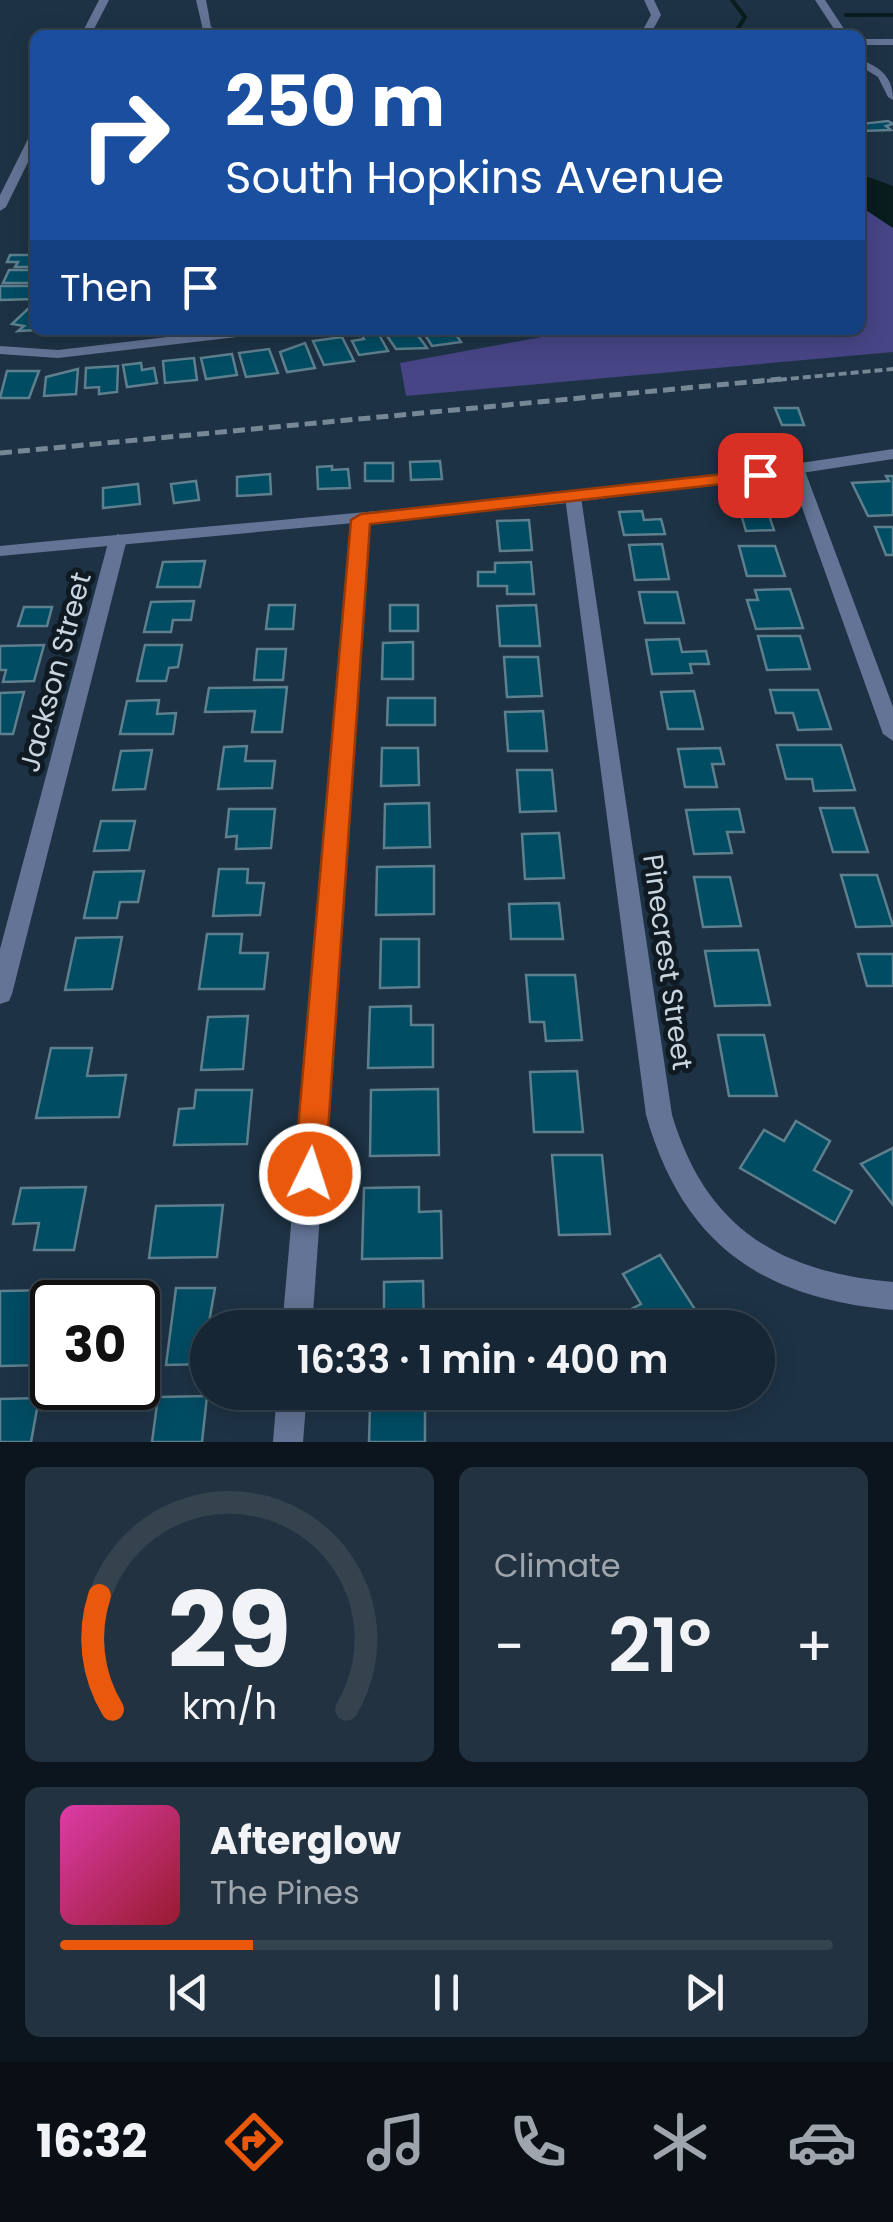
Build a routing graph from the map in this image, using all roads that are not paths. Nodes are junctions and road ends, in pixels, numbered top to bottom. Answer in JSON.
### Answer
{"nodes":[{"id":1,"x":104,"y":0,"type":"edge"},
{"id":2,"x":201,"y":0,"type":"edge"},
{"id":3,"x":649,"y":0,"type":"edge"},
{"id":4,"x":820,"y":0,"type":"edge"},
{"id":5,"x":89,"y":30,"type":"edge"},
{"id":6,"x":210,"y":30,"type":"edge"},
{"id":7,"x":648,"y":30,"type":"edge"},
{"id":8,"x":840,"y":30,"type":"edge"},
{"id":9,"x":865,"y":42,"type":"edge"},
{"id":10,"x":893,"y":42,"type":"edge"},
{"id":11,"x":865,"y":65,"type":"edge"},
{"id":12,"x":893,"y":97,"type":"edge"},
{"id":13,"x":30,"y":147,"type":"edge"},
{"id":14,"x":0,"y":207,"type":"edge"},
{"id":15,"x":220,"y":335,"type":"edge"},
{"id":16,"x":0,"y":350,"type":"edge"},
{"id":17,"x":893,"y":454,"type":"edge"},
{"id":18,"x":797,"y":471,"type":"junction"},
{"id":19,"x":573,"y":497,"type":"junction"},
{"id":20,"x":361,"y":520,"type":"junction"},
{"id":21,"x":118,"y":539,"type":"junction"},
{"id":22,"x":0,"y":551,"type":"edge"},
{"id":23,"x":893,"y":734,"type":"edge"},
{"id":24,"x":0,"y":994,"type":"edge"},
{"id":25,"x":893,"y":1296,"type":"edge"},
{"id":26,"x":298,"y":1310,"type":"edge"},
{"id":27,"x":291,"y":1410,"type":"edge"},
{"id":28,"x":288,"y":1442,"type":"edge"}],
"edges":[{"from":1,"to":5,"type":"street"},
{"from":2,"to":6,"type":"street"},
{"from":3,"to":7,"type":"street"},
{"from":4,"to":8,"type":"street"},
{"from":9,"to":10,"type":"street"},
{"from":11,"to":12,"type":"street"},
{"from":13,"to":14,"type":"street"},
{"from":15,"to":16,"type":"street"},
{"from":17,"to":18,"type":"street"},
{"from":18,"to":19,"type":"street"},
{"from":18,"to":23,"type":"street"},
{"from":19,"to":20,"type":"street"},
{"from":19,"to":25,"type":"street","name":"Pinecrest Street"},
{"from":20,"to":21,"type":"street"},
{"from":20,"to":26,"type":"street"},
{"from":21,"to":22,"type":"street"},
{"from":21,"to":24,"type":"street","name":"Jackson Street"},
{"from":27,"to":28,"type":"street"}]}
